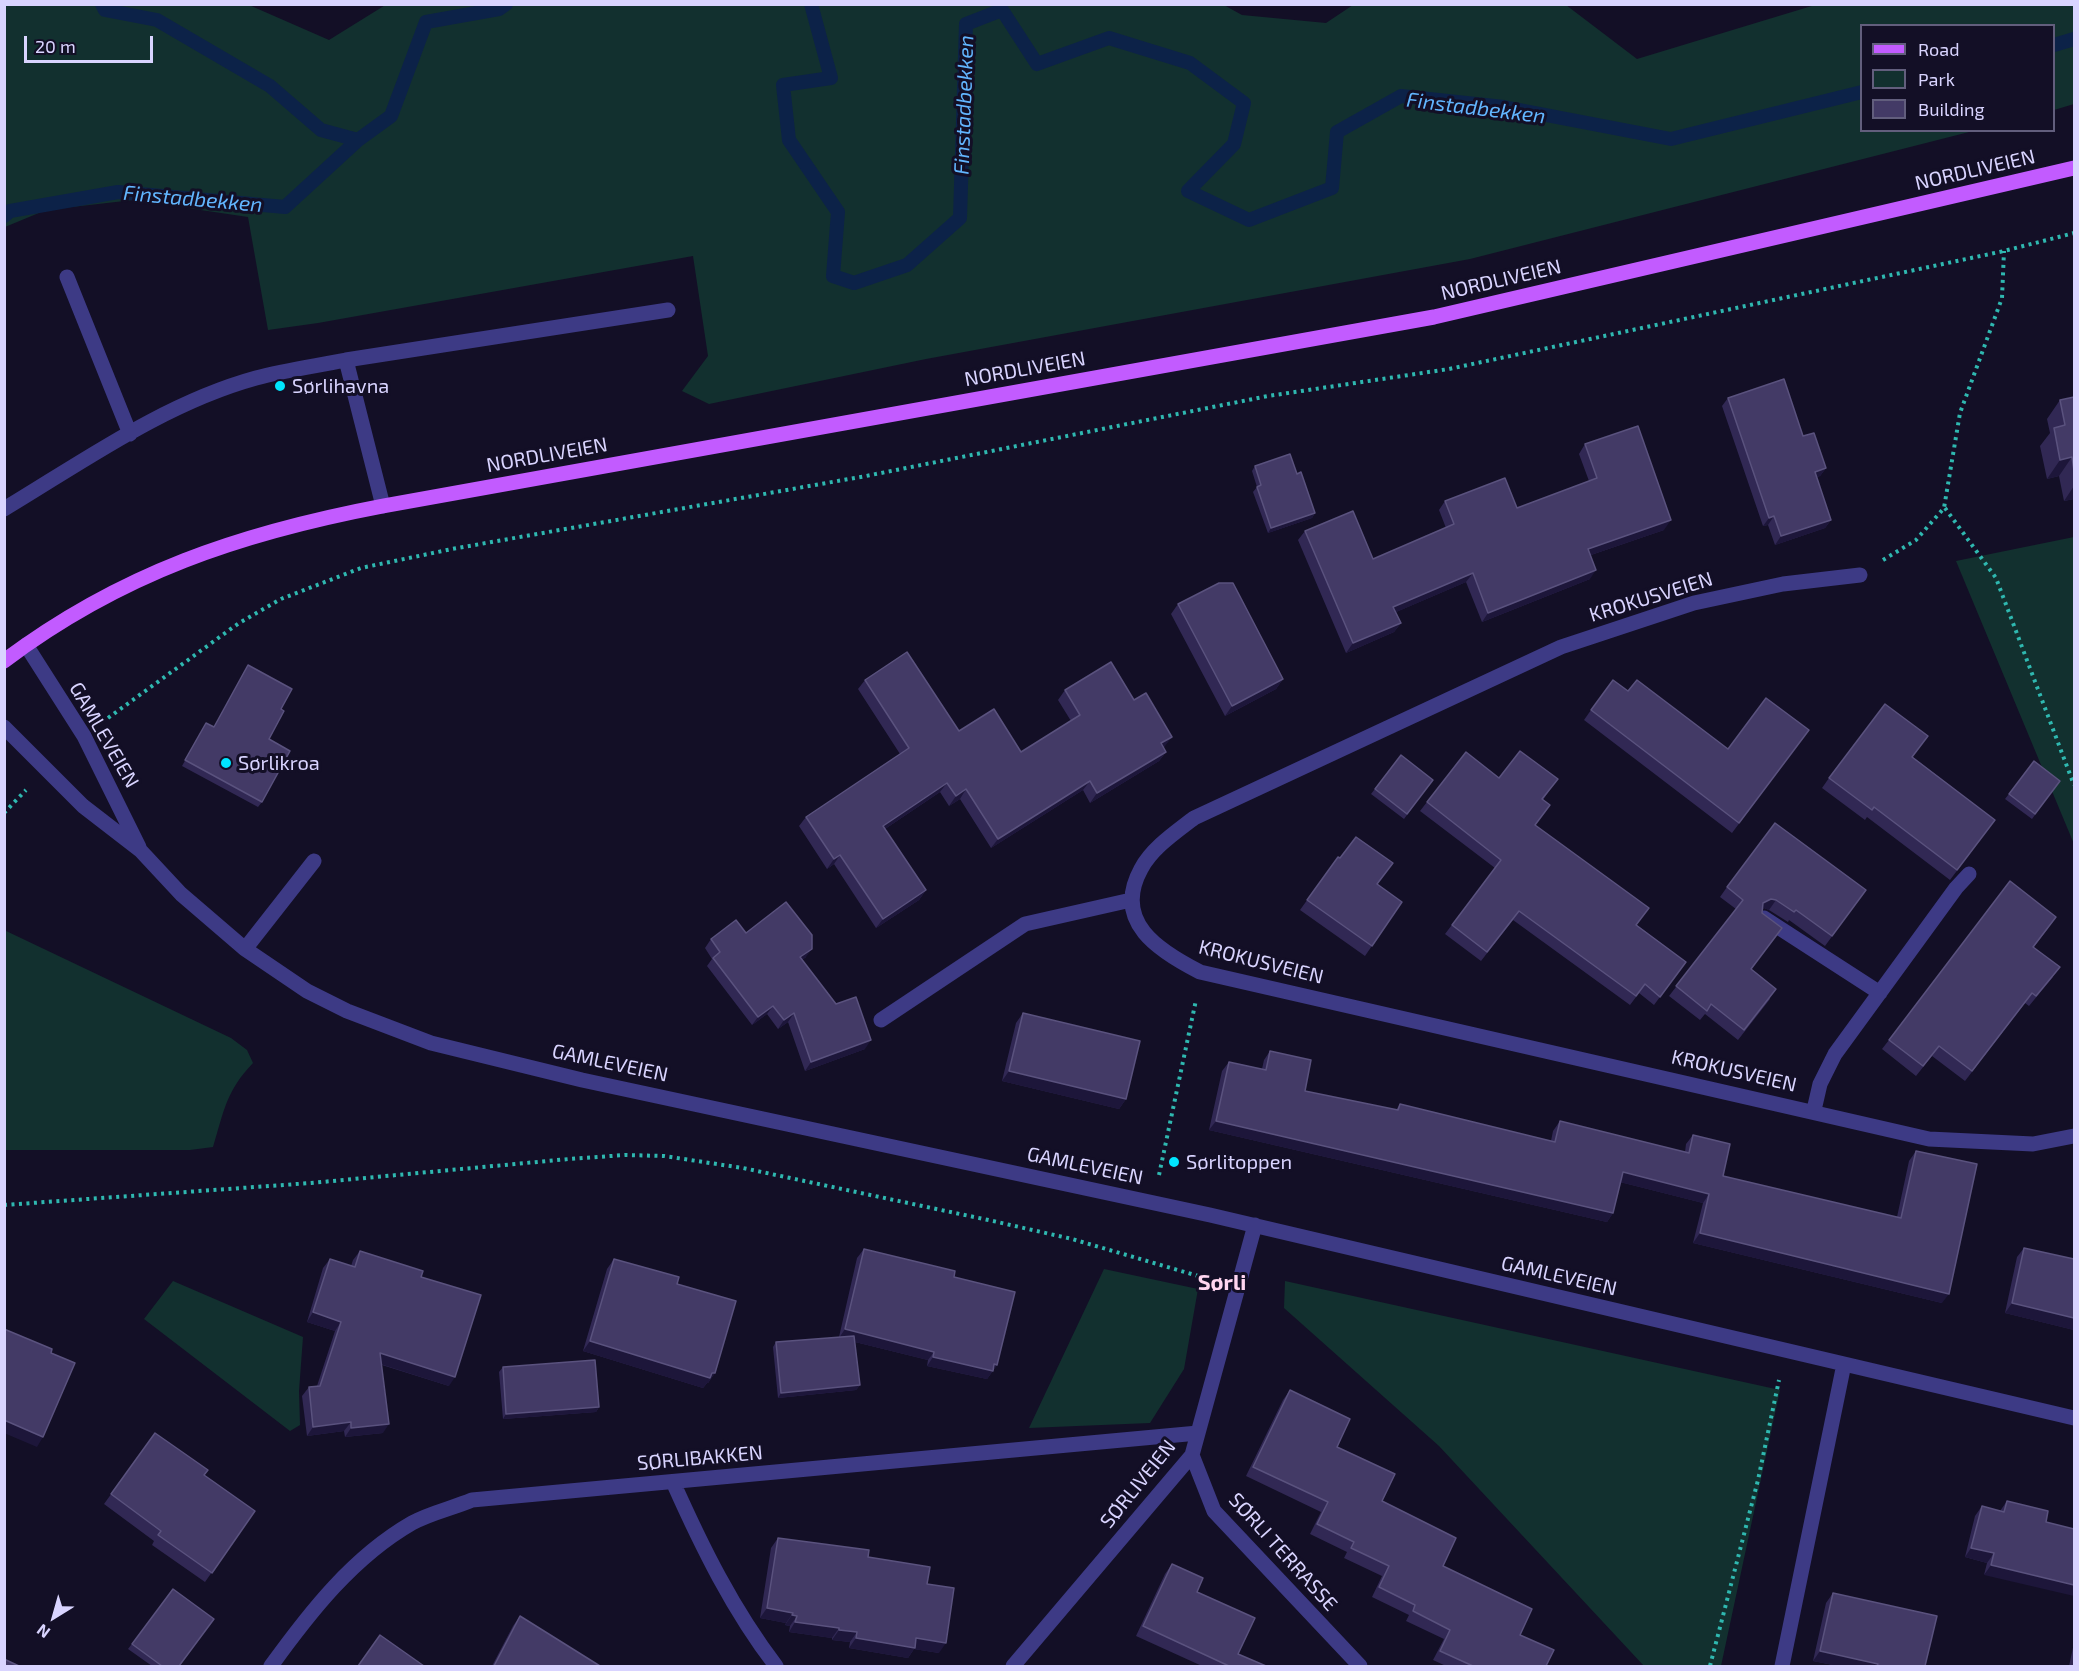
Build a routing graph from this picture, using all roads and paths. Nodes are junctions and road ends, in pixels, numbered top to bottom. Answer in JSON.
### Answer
{"nodes":[{"id":1,"x":2074,"y":168,"type":"edge"},
{"id":2,"x":2074,"y":233,"type":"edge"},
{"id":3,"x":2004,"y":251,"type":"junction"},
{"id":4,"x":67,"y":277,"type":"dead end"},
{"id":5,"x":668,"y":310,"type":"dead end"},
{"id":6,"x":346,"y":360,"type":"junction"},
{"id":7,"x":130,"y":434,"type":"junction"},
{"id":8,"x":383,"y":506,"type":"junction"},
{"id":9,"x":1944,"y":508,"type":"junction"},
{"id":10,"x":4,"y":509,"type":"edge"},
{"id":11,"x":1860,"y":575,"type":"joint"},
{"id":12,"x":26,"y":645,"type":"junction"},
{"id":13,"x":4,"y":661,"type":"edge"},
{"id":14,"x":103,"y":722,"type":"dead end"},
{"id":15,"x":4,"y":727,"type":"edge"},
{"id":16,"x":2074,"y":785,"type":"edge"},
{"id":17,"x":27,"y":789,"type":"dead end"},
{"id":18,"x":4,"y":813,"type":"edge"},
{"id":19,"x":140,"y":850,"type":"junction"},
{"id":20,"x":314,"y":861,"type":"dead end"},
{"id":21,"x":1969,"y":874,"type":"edge"},
{"id":22,"x":1131,"y":900,"type":"junction"},
{"id":23,"x":1764,"y":918,"type":"edge"},
{"id":24,"x":245,"y":949,"type":"junction"},
{"id":25,"x":1200,"y":972,"type":"junction"},
{"id":26,"x":1880,"y":993,"type":"junction"},
{"id":27,"x":881,"y":1020,"type":"dead end"},
{"id":28,"x":1814,"y":1110,"type":"junction"},
{"id":29,"x":2074,"y":1136,"type":"edge"},
{"id":30,"x":1153,"y":1203,"type":"junction"},
{"id":31,"x":4,"y":1205,"type":"edge"},
{"id":32,"x":1255,"y":1225,"type":"junction"},
{"id":33,"x":1206,"y":1278,"type":"dead end"},
{"id":34,"x":1785,"y":1350,"type":"junction"},
{"id":35,"x":1844,"y":1364,"type":"junction"},
{"id":36,"x":2074,"y":1418,"type":"edge"},
{"id":37,"x":1198,"y":1433,"type":"junction"},
{"id":38,"x":1192,"y":1455,"type":"junction"},
{"id":39,"x":674,"y":1482,"type":"junction"},
{"id":40,"x":271,"y":1666,"type":"edge"},
{"id":41,"x":776,"y":1666,"type":"edge"},
{"id":42,"x":1012,"y":1666,"type":"edge"},
{"id":43,"x":1360,"y":1666,"type":"edge"},
{"id":44,"x":1710,"y":1666,"type":"edge"},
{"id":45,"x":1782,"y":1666,"type":"edge"}],
"edges":[{"from":1,"to":8,"type":"main road","name":"NORDLIVEIEN"},
{"from":2,"to":3,"type":"path"},
{"from":3,"to":9,"type":"path"},
{"from":3,"to":14,"type":"path"},
{"from":4,"to":7,"type":"street"},
{"from":5,"to":6,"type":"street"},
{"from":6,"to":7,"type":"street"},
{"from":6,"to":8,"type":"street"},
{"from":7,"to":10,"type":"street"},
{"from":8,"to":12,"type":"main road","name":"NORDLIVEIEN"},
{"from":9,"to":11,"type":"path"},
{"from":9,"to":16,"type":"path"},
{"from":11,"to":22,"type":"street","name":"KROKUSVEIEN"},
{"from":12,"to":13,"type":"main road","name":"NORDLIVEIEN"},
{"from":12,"to":19,"type":"street","name":"GAMLEVEIEN"},
{"from":15,"to":19,"type":"street","name":"GAMLEVEIEN"},
{"from":17,"to":18,"type":"path"},
{"from":19,"to":24,"type":"street","name":"GAMLEVEIEN"},
{"from":20,"to":24,"type":"street"},
{"from":21,"to":26,"type":"street"},
{"from":22,"to":25,"type":"street","name":"KROKUSVEIEN"},
{"from":22,"to":27,"type":"street"},
{"from":23,"to":26,"type":"street"},
{"from":24,"to":30,"type":"street","name":"GAMLEVEIEN"},
{"from":25,"to":28,"type":"street","name":"KROKUSVEIEN"},
{"from":25,"to":30,"type":"path"},
{"from":26,"to":28,"type":"street"},
{"from":28,"to":29,"type":"street","name":"KROKUSVEIEN"},
{"from":30,"to":32,"type":"street","name":"GAMLEVEIEN"},
{"from":31,"to":33,"type":"path"},
{"from":32,"to":34,"type":"street","name":"GAMLEVEIEN"},
{"from":32,"to":37,"type":"street","name":"SØRLIVEIEN"},
{"from":34,"to":35,"type":"street","name":"GAMLEVEIEN"},
{"from":34,"to":44,"type":"path"},
{"from":35,"to":36,"type":"street","name":"GAMLEVEIEN"},
{"from":35,"to":45,"type":"street"},
{"from":37,"to":38,"type":"street","name":"SØRLIVEIEN"},
{"from":37,"to":39,"type":"street","name":"SØRLIBAKKEN"},
{"from":38,"to":42,"type":"street","name":"SØRLIVEIEN"},
{"from":38,"to":43,"type":"street","name":"SØRLI TERRASSE"},
{"from":39,"to":40,"type":"street","name":"SØRLIBAKKEN"},
{"from":39,"to":41,"type":"street"}]}
